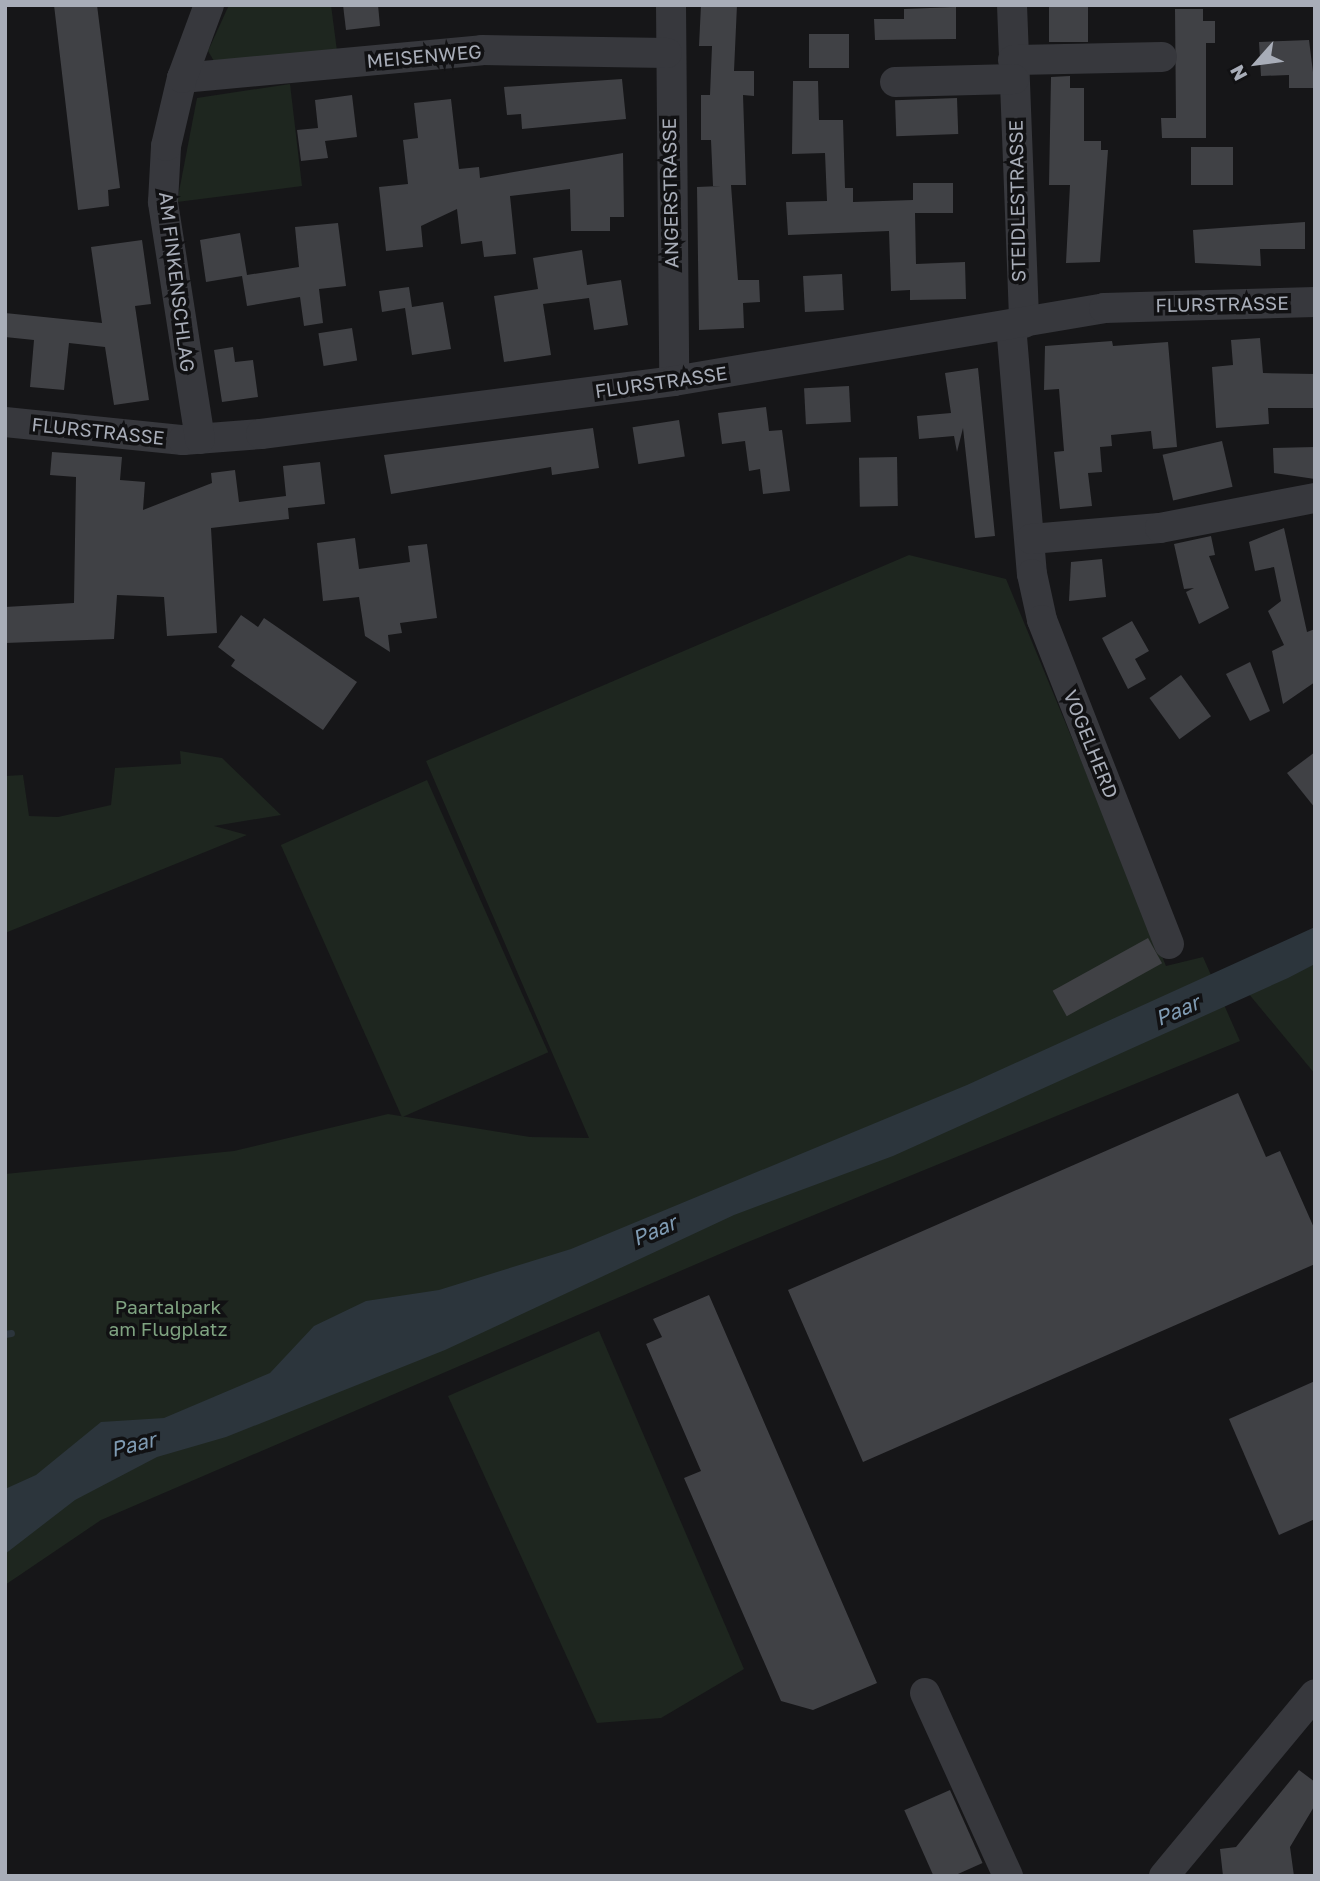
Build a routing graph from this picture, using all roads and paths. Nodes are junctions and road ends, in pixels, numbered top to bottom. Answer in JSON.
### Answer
{"nodes":[{"id":1,"x":209,"y":5,"type":"edge"},
{"id":2,"x":671,"y":5,"type":"edge"},
{"id":3,"x":1012,"y":5,"type":"edge"},
{"id":4,"x":667,"y":53,"type":"junction"},
{"id":5,"x":1163,"y":57,"type":"dead end"},
{"id":6,"x":1014,"y":70,"type":"junction"},
{"id":7,"x":182,"y":78,"type":"junction"},
{"id":8,"x":895,"y":82,"type":"dead end"},
{"id":9,"x":1315,"y":302,"type":"edge"},
{"id":10,"x":1017,"y":324,"type":"junction"},
{"id":11,"x":674,"y":382,"type":"junction"},
{"id":12,"x":5,"y":422,"type":"edge"},
{"id":13,"x":200,"y":439,"type":"junction"},
{"id":14,"x":1315,"y":498,"type":"edge"},
{"id":15,"x":1031,"y":539,"type":"junction"},
{"id":16,"x":1169,"y":943,"type":"dead end"},
{"id":17,"x":925,"y":1693,"type":"dead end"},
{"id":18,"x":1315,"y":1694,"type":"edge"},
{"id":19,"x":1008,"y":1876,"type":"edge"},
{"id":20,"x":1164,"y":1876,"type":"edge"}],
"edges":[{"from":1,"to":7,"type":"street","name":"AM FINKENSCHLAG"},
{"from":2,"to":4,"type":"street","name":"ANGERSTRASSE"},
{"from":3,"to":6,"type":"street","name":"STEIDLESTRASSE"},
{"from":4,"to":7,"type":"street","name":"MEISENWEG"},
{"from":4,"to":11,"type":"street","name":"ANGERSTRASSE"},
{"from":5,"to":6,"type":"street"},
{"from":6,"to":8,"type":"street"},
{"from":6,"to":10,"type":"street","name":"STEIDLESTRASSE"},
{"from":7,"to":13,"type":"street","name":"AM FINKENSCHLAG"},
{"from":9,"to":10,"type":"street","name":"FLURSTRASSE"},
{"from":10,"to":11,"type":"street","name":"FLURSTRASSE"},
{"from":10,"to":15,"type":"street","name":"VOGELHERD"},
{"from":11,"to":13,"type":"street","name":"FLURSTRASSE"},
{"from":12,"to":13,"type":"street","name":"FLURSTRASSE"},
{"from":14,"to":15,"type":"street"},
{"from":15,"to":16,"type":"street","name":"VOGELHERD"},
{"from":17,"to":19,"type":"street"},
{"from":18,"to":20,"type":"street"}]}
